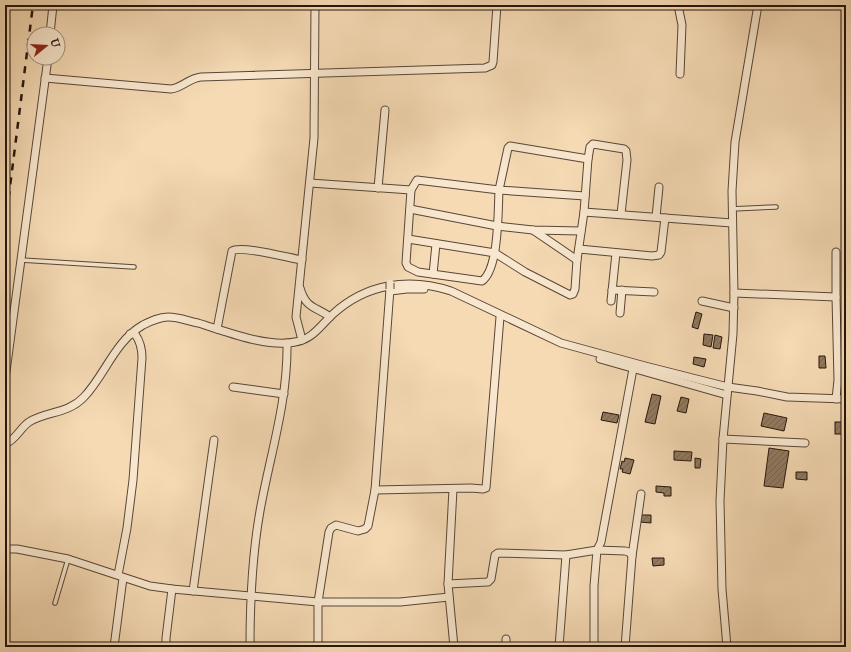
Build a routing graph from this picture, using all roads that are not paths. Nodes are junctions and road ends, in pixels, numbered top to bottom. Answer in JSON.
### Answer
{"nodes":[{"id":1,"x":53,"y":5,"type":"edge"},
{"id":2,"x":315,"y":5,"type":"edge"},
{"id":3,"x":497,"y":5,"type":"edge"},
{"id":4,"x":678,"y":5,"type":"edge"},
{"id":5,"x":758,"y":5,"type":"edge"},
{"id":6,"x":51,"y":26,"type":"edge"},
{"id":7,"x":47,"y":66,"type":"edge"},
{"id":8,"x":314,"y":73,"type":"junction"},
{"id":9,"x":680,"y":74,"type":"dead end"},
{"id":10,"x":46,"y":78,"type":"junction"},
{"id":11,"x":385,"y":110,"type":"dead end"},
{"id":12,"x":588,"y":159,"type":"junction"},
{"id":13,"x":310,"y":183,"type":"junction"},
{"id":14,"x":659,"y":187,"type":"dead end"},
{"id":15,"x":378,"y":188,"type":"junction"},
{"id":16,"x":411,"y":190,"type":"junction"},
{"id":17,"x":499,"y":190,"type":"junction"},
{"id":18,"x":585,"y":196,"type":"junction"},
{"id":19,"x":776,"y":207,"type":"dead end"},
{"id":20,"x":410,"y":209,"type":"junction"},
{"id":21,"x":732,"y":209,"type":"junction"},
{"id":22,"x":584,"y":212,"type":"junction"},
{"id":23,"x":621,"y":214,"type":"junction"},
{"id":24,"x":656,"y":217,"type":"junction"},
{"id":25,"x":665,"y":218,"type":"junction"},
{"id":26,"x":732,"y":223,"type":"junction"},
{"id":27,"x":497,"y":226,"type":"junction"},
{"id":28,"x":533,"y":230,"type":"junction"},
{"id":29,"x":581,"y":231,"type":"junction"},
{"id":30,"x":408,"y":239,"type":"junction"},
{"id":31,"x":436,"y":244,"type":"junction"},
{"id":32,"x":579,"y":249,"type":"junction"},
{"id":33,"x":836,"y":252,"type":"dead end"},
{"id":34,"x":494,"y":253,"type":"junction"},
{"id":35,"x":616,"y":253,"type":"junction"},
{"id":36,"x":21,"y":260,"type":"junction"},
{"id":37,"x":302,"y":260,"type":"junction"},
{"id":38,"x":577,"y":260,"type":"junction"},
{"id":39,"x":134,"y":266,"type":"dead end"},
{"id":40,"x":433,"y":274,"type":"junction"},
{"id":41,"x":300,"y":284,"type":"junction"},
{"id":42,"x":390,"y":287,"type":"junction"},
{"id":43,"x":612,"y":290,"type":"junction"},
{"id":44,"x":622,"y":290,"type":"junction"},
{"id":45,"x":654,"y":292,"type":"dead end"},
{"id":46,"x":734,"y":292,"type":"junction"},
{"id":47,"x":836,"y":297,"type":"junction"},
{"id":48,"x":611,"y":301,"type":"dead end"},
{"id":49,"x":702,"y":301,"type":"dead end"},
{"id":50,"x":734,"y":308,"type":"junction"},
{"id":51,"x":620,"y":314,"type":"dead end"},
{"id":52,"x":330,"y":317,"type":"junction"},
{"id":53,"x":500,"y":317,"type":"junction"},
{"id":54,"x":217,"y":329,"type":"junction"},
{"id":55,"x":135,"y":336,"type":"junction"},
{"id":56,"x":302,"y":340,"type":"junction"},
{"id":57,"x":287,"y":343,"type":"junction"},
{"id":58,"x":633,"y":369,"type":"junction"},
{"id":59,"x":5,"y":379,"type":"edge"},
{"id":60,"x":233,"y":387,"type":"dead end"},
{"id":61,"x":728,"y":391,"type":"junction"},
{"id":62,"x":284,"y":394,"type":"junction"},
{"id":63,"x":836,"y":399,"type":"junction"},
{"id":64,"x":846,"y":399,"type":"edge"},
{"id":65,"x":722,"y":439,"type":"junction"},
{"id":66,"x":214,"y":440,"type":"dead end"},
{"id":67,"x":805,"y":443,"type":"dead end"},
{"id":68,"x":5,"y":444,"type":"edge"},
{"id":69,"x":453,"y":489,"type":"junction"},
{"id":70,"x":375,"y":490,"type":"junction"},
{"id":71,"x":641,"y":494,"type":"dead end"},
{"id":72,"x":5,"y":549,"type":"edge"},
{"id":73,"x":597,"y":550,"type":"junction"},
{"id":74,"x":566,"y":555,"type":"junction"},
{"id":75,"x":632,"y":556,"type":"junction"},
{"id":76,"x":68,"y":560,"type":"junction"},
{"id":77,"x":120,"y":577,"type":"junction"},
{"id":78,"x":448,"y":584,"type":"junction"},
{"id":79,"x":172,"y":589,"type":"junction"},
{"id":80,"x":193,"y":591,"type":"junction"},
{"id":81,"x":250,"y":595,"type":"junction"},
{"id":82,"x":449,"y":597,"type":"junction"},
{"id":83,"x":318,"y":602,"type":"junction"},
{"id":84,"x":55,"y":603,"type":"dead end"},
{"id":85,"x":114,"y":647,"type":"edge"},
{"id":86,"x":166,"y":647,"type":"edge"},
{"id":87,"x":250,"y":647,"type":"edge"},
{"id":88,"x":318,"y":647,"type":"edge"},
{"id":89,"x":454,"y":647,"type":"edge"},
{"id":90,"x":559,"y":647,"type":"edge"},
{"id":91,"x":594,"y":647,"type":"edge"},
{"id":92,"x":625,"y":647,"type":"edge"},
{"id":93,"x":727,"y":647,"type":"edge"}],
"edges":[{"from":1,"to":6,"type":"street"},
{"from":2,"to":8,"type":"street"},
{"from":3,"to":8,"type":"street"},
{"from":4,"to":9,"type":"street"},
{"from":5,"to":21,"type":"street"},
{"from":7,"to":10,"type":"street"},
{"from":8,"to":10,"type":"street"},
{"from":8,"to":13,"type":"street"},
{"from":10,"to":36,"type":"street"},
{"from":11,"to":15,"type":"street"},
{"from":12,"to":17,"type":"street"},
{"from":12,"to":18,"type":"street"},
{"from":12,"to":23,"type":"street"},
{"from":13,"to":15,"type":"street"},
{"from":13,"to":37,"type":"street"},
{"from":14,"to":24,"type":"street"},
{"from":15,"to":16,"type":"street"},
{"from":16,"to":17,"type":"street"},
{"from":16,"to":20,"type":"street"},
{"from":17,"to":18,"type":"street"},
{"from":17,"to":27,"type":"street"},
{"from":18,"to":22,"type":"street"},
{"from":19,"to":21,"type":"lane"},
{"from":20,"to":27,"type":"street"},
{"from":20,"to":30,"type":"street"},
{"from":21,"to":26,"type":"street"},
{"from":22,"to":23,"type":"street"},
{"from":22,"to":29,"type":"street"},
{"from":23,"to":24,"type":"street"},
{"from":24,"to":25,"type":"street"},
{"from":25,"to":26,"type":"street"},
{"from":25,"to":35,"type":"street"},
{"from":26,"to":46,"type":"street"},
{"from":27,"to":28,"type":"street"},
{"from":27,"to":34,"type":"street"},
{"from":28,"to":29,"type":"street"},
{"from":28,"to":38,"type":"street"},
{"from":29,"to":32,"type":"street"},
{"from":30,"to":31,"type":"street"},
{"from":30,"to":40,"type":"street"},
{"from":31,"to":34,"type":"street"},
{"from":31,"to":40,"type":"street"},
{"from":32,"to":35,"type":"street"},
{"from":32,"to":38,"type":"street"},
{"from":33,"to":47,"type":"street"},
{"from":34,"to":38,"type":"street"},
{"from":34,"to":40,"type":"street"},
{"from":35,"to":43,"type":"street"},
{"from":36,"to":39,"type":"lane"},
{"from":36,"to":59,"type":"street"},
{"from":37,"to":41,"type":"street"},
{"from":37,"to":54,"type":"street"},
{"from":41,"to":52,"type":"street"},
{"from":41,"to":56,"type":"street"},
{"from":42,"to":52,"type":"street"},
{"from":42,"to":53,"type":"street"},
{"from":42,"to":61,"type":"street"},
{"from":42,"to":70,"type":"street"},
{"from":43,"to":44,"type":"street"},
{"from":43,"to":48,"type":"street"},
{"from":44,"to":45,"type":"street"},
{"from":44,"to":51,"type":"street"},
{"from":46,"to":47,"type":"street"},
{"from":46,"to":50,"type":"street"},
{"from":47,"to":63,"type":"street"},
{"from":49,"to":50,"type":"street"},
{"from":50,"to":61,"type":"street"},
{"from":52,"to":56,"type":"street"},
{"from":53,"to":58,"type":"street"},
{"from":53,"to":69,"type":"street"},
{"from":54,"to":55,"type":"street"},
{"from":54,"to":57,"type":"street"},
{"from":55,"to":68,"type":"street"},
{"from":55,"to":77,"type":"street"},
{"from":56,"to":57,"type":"street"},
{"from":57,"to":62,"type":"street"},
{"from":58,"to":61,"type":"street"},
{"from":58,"to":73,"type":"street"},
{"from":60,"to":62,"type":"street"},
{"from":61,"to":63,"type":"street"},
{"from":61,"to":65,"type":"street"},
{"from":62,"to":81,"type":"street"},
{"from":63,"to":64,"type":"street"},
{"from":65,"to":67,"type":"street"},
{"from":65,"to":93,"type":"street"},
{"from":66,"to":80,"type":"street"},
{"from":69,"to":70,"type":"street"},
{"from":69,"to":78,"type":"street"},
{"from":70,"to":83,"type":"street"},
{"from":71,"to":75,"type":"street"},
{"from":72,"to":76,"type":"street"},
{"from":73,"to":74,"type":"street"},
{"from":73,"to":75,"type":"street"},
{"from":73,"to":91,"type":"street"},
{"from":74,"to":78,"type":"street"},
{"from":74,"to":90,"type":"street"},
{"from":75,"to":92,"type":"street"},
{"from":76,"to":77,"type":"street"},
{"from":76,"to":84,"type":"lane"},
{"from":77,"to":79,"type":"street"},
{"from":77,"to":85,"type":"street"},
{"from":78,"to":82,"type":"street"},
{"from":79,"to":80,"type":"street"},
{"from":79,"to":86,"type":"street"},
{"from":80,"to":81,"type":"street"},
{"from":81,"to":83,"type":"street"},
{"from":81,"to":87,"type":"street"},
{"from":82,"to":83,"type":"street"},
{"from":82,"to":89,"type":"street"},
{"from":83,"to":88,"type":"street"}]}
